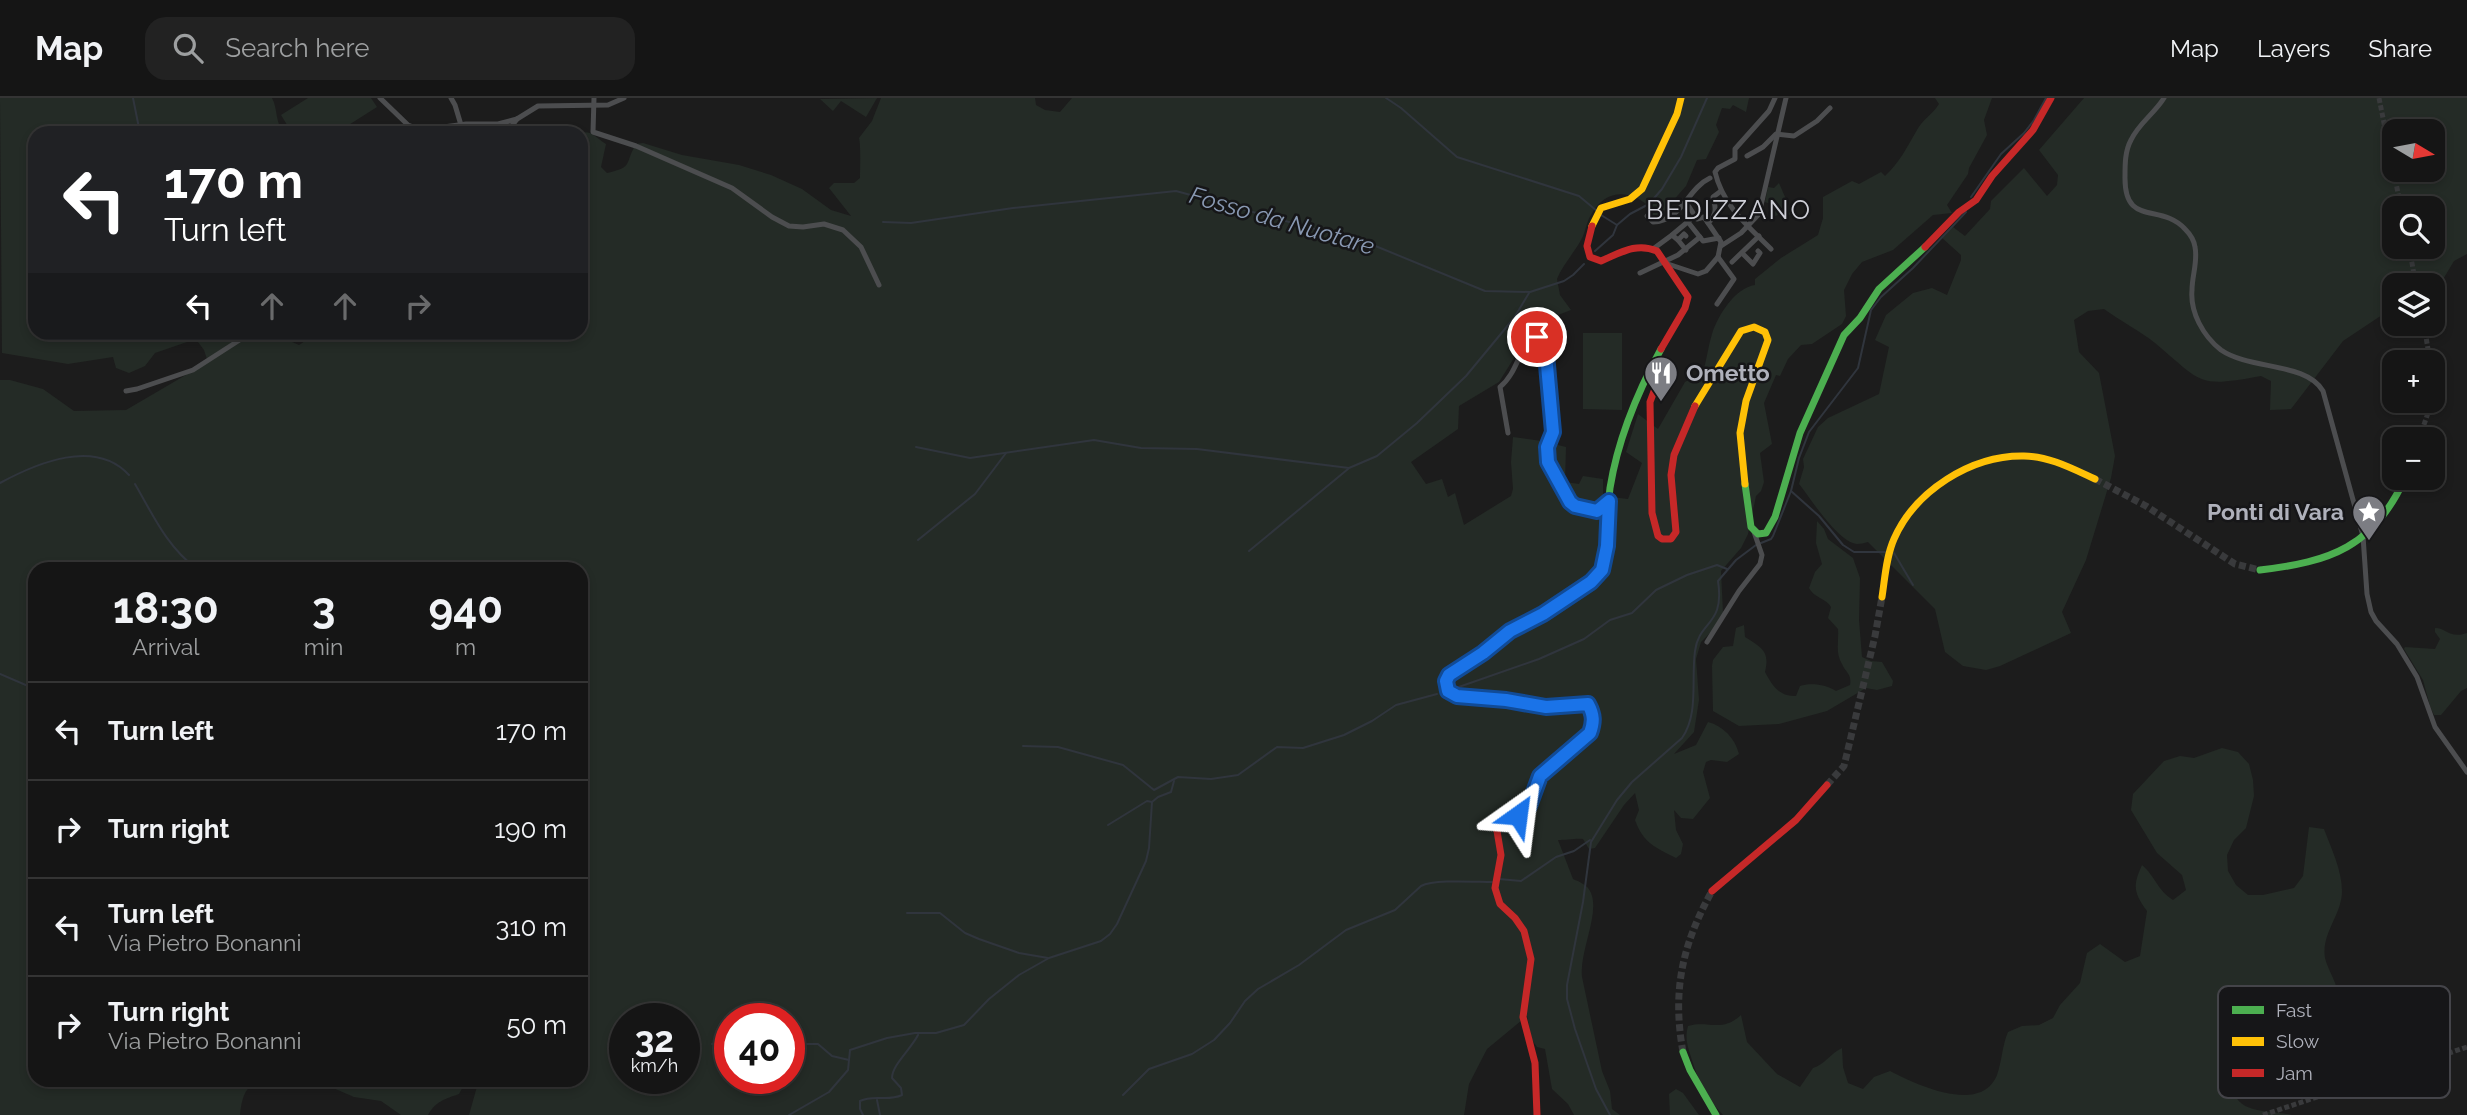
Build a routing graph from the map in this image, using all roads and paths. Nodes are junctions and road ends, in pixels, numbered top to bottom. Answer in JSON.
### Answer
{"nodes":[{"id":1,"x":380,"y":98,"type":"edge"},
{"id":2,"x":451,"y":98,"type":"edge"},
{"id":3,"x":624,"y":98,"type":"edge"},
{"id":4,"x":1681,"y":98,"type":"edge"},
{"id":5,"x":1775,"y":98,"type":"edge"},
{"id":6,"x":1786,"y":98,"type":"edge"},
{"id":7,"x":2051,"y":98,"type":"edge"},
{"id":8,"x":2164,"y":98,"type":"edge"},
{"id":9,"x":546,"y":101,"type":"edge"},
{"id":10,"x":594,"y":101,"type":"edge"},
{"id":11,"x":1830,"y":108,"type":"dead end"},
{"id":12,"x":517,"y":119,"type":"junction"},
{"id":13,"x":461,"y":125,"type":"junction"},
{"id":14,"x":412,"y":126,"type":"edge"},
{"id":15,"x":454,"y":126,"type":"edge"},
{"id":16,"x":512,"y":126,"type":"edge"},
{"id":17,"x":1778,"y":134,"type":"junction"},
{"id":18,"x":1739,"y":159,"type":"junction"},
{"id":19,"x":1710,"y":178,"type":"dead end"},
{"id":20,"x":1721,"y":191,"type":"junction"},
{"id":21,"x":1686,"y":202,"type":"junction"},
{"id":22,"x":1647,"y":216,"type":"dead end"},
{"id":23,"x":1702,"y":218,"type":"junction"},
{"id":24,"x":1688,"y":222,"type":"junction"},
{"id":25,"x":1747,"y":226,"type":"junction"},
{"id":26,"x":1672,"y":234,"type":"junction"},
{"id":27,"x":1686,"y":236,"type":"dead end"},
{"id":28,"x":1759,"y":236,"type":"junction"},
{"id":29,"x":1719,"y":238,"type":"junction"},
{"id":30,"x":1701,"y":239,"type":"junction"},
{"id":31,"x":1678,"y":240,"type":"junction"},
{"id":32,"x":1723,"y":244,"type":"junction"},
{"id":33,"x":1653,"y":249,"type":"junction"},
{"id":34,"x":1771,"y":249,"type":"dead end"},
{"id":35,"x":1686,"y":250,"type":"junction"},
{"id":36,"x":1758,"y":251,"type":"dead end"},
{"id":37,"x":1742,"y":253,"type":"junction"},
{"id":38,"x":1718,"y":257,"type":"junction"},
{"id":39,"x":1665,"y":262,"type":"junction"},
{"id":40,"x":1732,"y":262,"type":"dead end"},
{"id":41,"x":1640,"y":273,"type":"dead end"},
{"id":42,"x":879,"y":285,"type":"dead end"},
{"id":43,"x":1717,"y":304,"type":"dead end"},
{"id":44,"x":239,"y":340,"type":"edge"},
{"id":45,"x":1648,"y":372,"type":"junction"},
{"id":46,"x":126,"y":391,"type":"dead end"},
{"id":47,"x":1508,"y":433,"type":"dead end"},
{"id":48,"x":2095,"y":479,"type":"tunnel mouth"},
{"id":49,"x":2399,"y":490,"type":"edge"},
{"id":50,"x":1609,"y":501,"type":"junction"},
{"id":51,"x":1754,"y":532,"type":"junction"},
{"id":52,"x":2363,"y":536,"type":"junction"},
{"id":53,"x":2260,"y":570,"type":"tunnel mouth"},
{"id":54,"x":1882,"y":597,"type":"tunnel mouth"},
{"id":55,"x":1707,"y":642,"type":"dead end"},
{"id":56,"x":2467,"y":772,"type":"edge"},
{"id":57,"x":1827,"y":785,"type":"tunnel mouth"},
{"id":58,"x":1712,"y":891,"type":"tunnel mouth"},
{"id":59,"x":1683,"y":1052,"type":"tunnel mouth"},
{"id":60,"x":1537,"y":1115,"type":"edge"},
{"id":61,"x":1716,"y":1115,"type":"edge"}],
"edges":[{"from":1,"to":14,"type":"street"},
{"from":2,"to":13,"type":"street"},
{"from":3,"to":10,"type":"street"},
{"from":4,"to":33,"type":"street"},
{"from":5,"to":18,"type":"street"},
{"from":6,"to":17,"type":"street"},
{"from":7,"to":51,"type":"street"},
{"from":8,"to":52,"type":"street"},
{"from":9,"to":10,"type":"street"},
{"from":9,"to":12,"type":"street"},
{"from":10,"to":42,"type":"street"},
{"from":11,"to":17,"type":"street"},
{"from":12,"to":13,"type":"street"},
{"from":12,"to":16,"type":"street"},
{"from":13,"to":15,"type":"street"},
{"from":17,"to":18,"type":"street"},
{"from":17,"to":25,"type":"street"},
{"from":18,"to":20,"type":"street"},
{"from":19,"to":21,"type":"street"},
{"from":20,"to":23,"type":"street"},
{"from":20,"to":25,"type":"street"},
{"from":21,"to":22,"type":"street"},
{"from":21,"to":23,"type":"street"},
{"from":23,"to":24,"type":"street"},
{"from":23,"to":29,"type":"street"},
{"from":24,"to":26,"type":"street"},
{"from":24,"to":30,"type":"street"},
{"from":25,"to":28,"type":"street"},
{"from":25,"to":32,"type":"street"},
{"from":26,"to":31,"type":"street"},
{"from":26,"to":33,"type":"street"},
{"from":27,"to":31,"type":"street"},
{"from":28,"to":34,"type":"street"},
{"from":28,"to":37,"type":"street"},
{"from":29,"to":30,"type":"street"},
{"from":29,"to":32,"type":"street"},
{"from":30,"to":35,"type":"street"},
{"from":31,"to":35,"type":"street"},
{"from":32,"to":38,"type":"street"},
{"from":33,"to":39,"type":"street"},
{"from":35,"to":39,"type":"street"},
{"from":36,"to":37,"type":"street"},
{"from":37,"to":40,"type":"street"},
{"from":38,"to":39,"type":"street"},
{"from":38,"to":43,"type":"street"},
{"from":39,"to":41,"type":"street"},
{"from":39,"to":45,"type":"street"},
{"from":44,"to":46,"type":"street"},
{"from":45,"to":50,"type":"street"},
{"from":45,"to":51,"type":"street"},
{"from":47,"to":50,"type":"street"},
{"from":48,"to":54,"type":"street"},
{"from":49,"to":52,"type":"street"},
{"from":50,"to":60,"type":"street"},
{"from":51,"to":55,"type":"street"},
{"from":52,"to":53,"type":"street"},
{"from":52,"to":56,"type":"street"},
{"from":57,"to":58,"type":"street"},
{"from":59,"to":61,"type":"street"}]}
